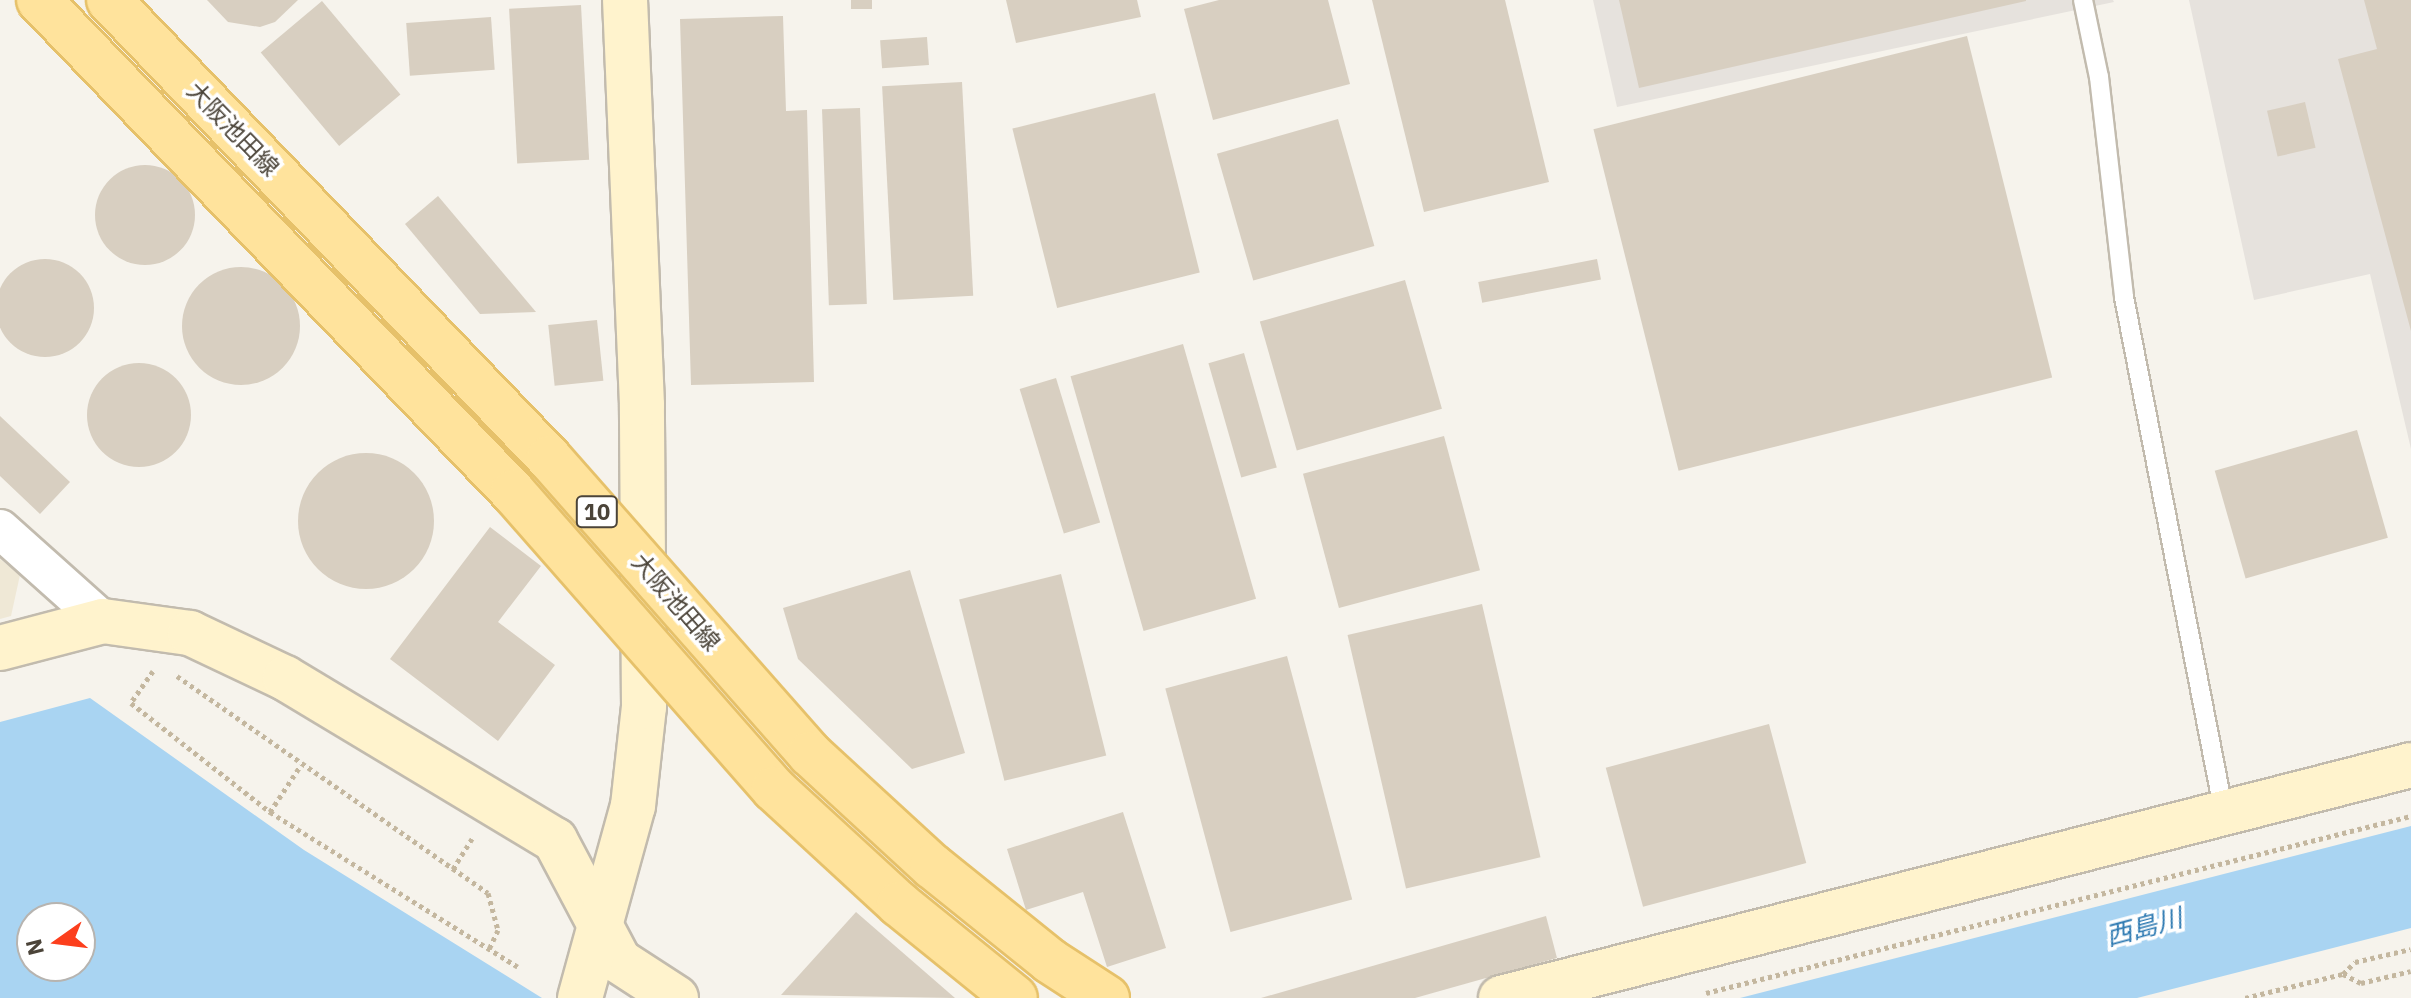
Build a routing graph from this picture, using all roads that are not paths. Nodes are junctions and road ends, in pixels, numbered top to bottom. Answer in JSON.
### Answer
{"nodes":[{"id":1,"x":39,"y":0,"type":"edge"},
{"id":2,"x":109,"y":0,"type":"edge"},
{"id":3,"x":625,"y":0,"type":"edge"},
{"id":4,"x":2083,"y":0,"type":"edge"},
{"id":5,"x":0,"y":529,"type":"edge"},
{"id":6,"x":103,"y":621,"type":"junction"},
{"id":7,"x":0,"y":648,"type":"edge"},
{"id":8,"x":2411,"y":765,"type":"edge"},
{"id":9,"x":2224,"y":813,"type":"junction"},
{"id":10,"x":601,"y":926,"type":"junction"},
{"id":11,"x":580,"y":998,"type":"edge"},
{"id":12,"x":676,"y":998,"type":"edge"},
{"id":13,"x":1015,"y":998,"type":"edge"},
{"id":14,"x":1107,"y":998,"type":"edge"},
{"id":15,"x":1501,"y":998,"type":"edge"}],
"edges":[{"from":1,"to":13,"type":"main road","name":"大阪池田線","number":"10","bridge":true},
{"from":2,"to":14,"type":"main road","name":"大阪池田線","number":"10","bridge":true},
{"from":3,"to":10,"type":"street"},
{"from":4,"to":9,"type":"lane"},
{"from":5,"to":6,"type":"street"},
{"from":6,"to":7,"type":"street"},
{"from":6,"to":10,"type":"street"},
{"from":8,"to":9,"type":"street"},
{"from":9,"to":15,"type":"street"},
{"from":10,"to":11,"type":"street"},
{"from":10,"to":12,"type":"street"}]}
